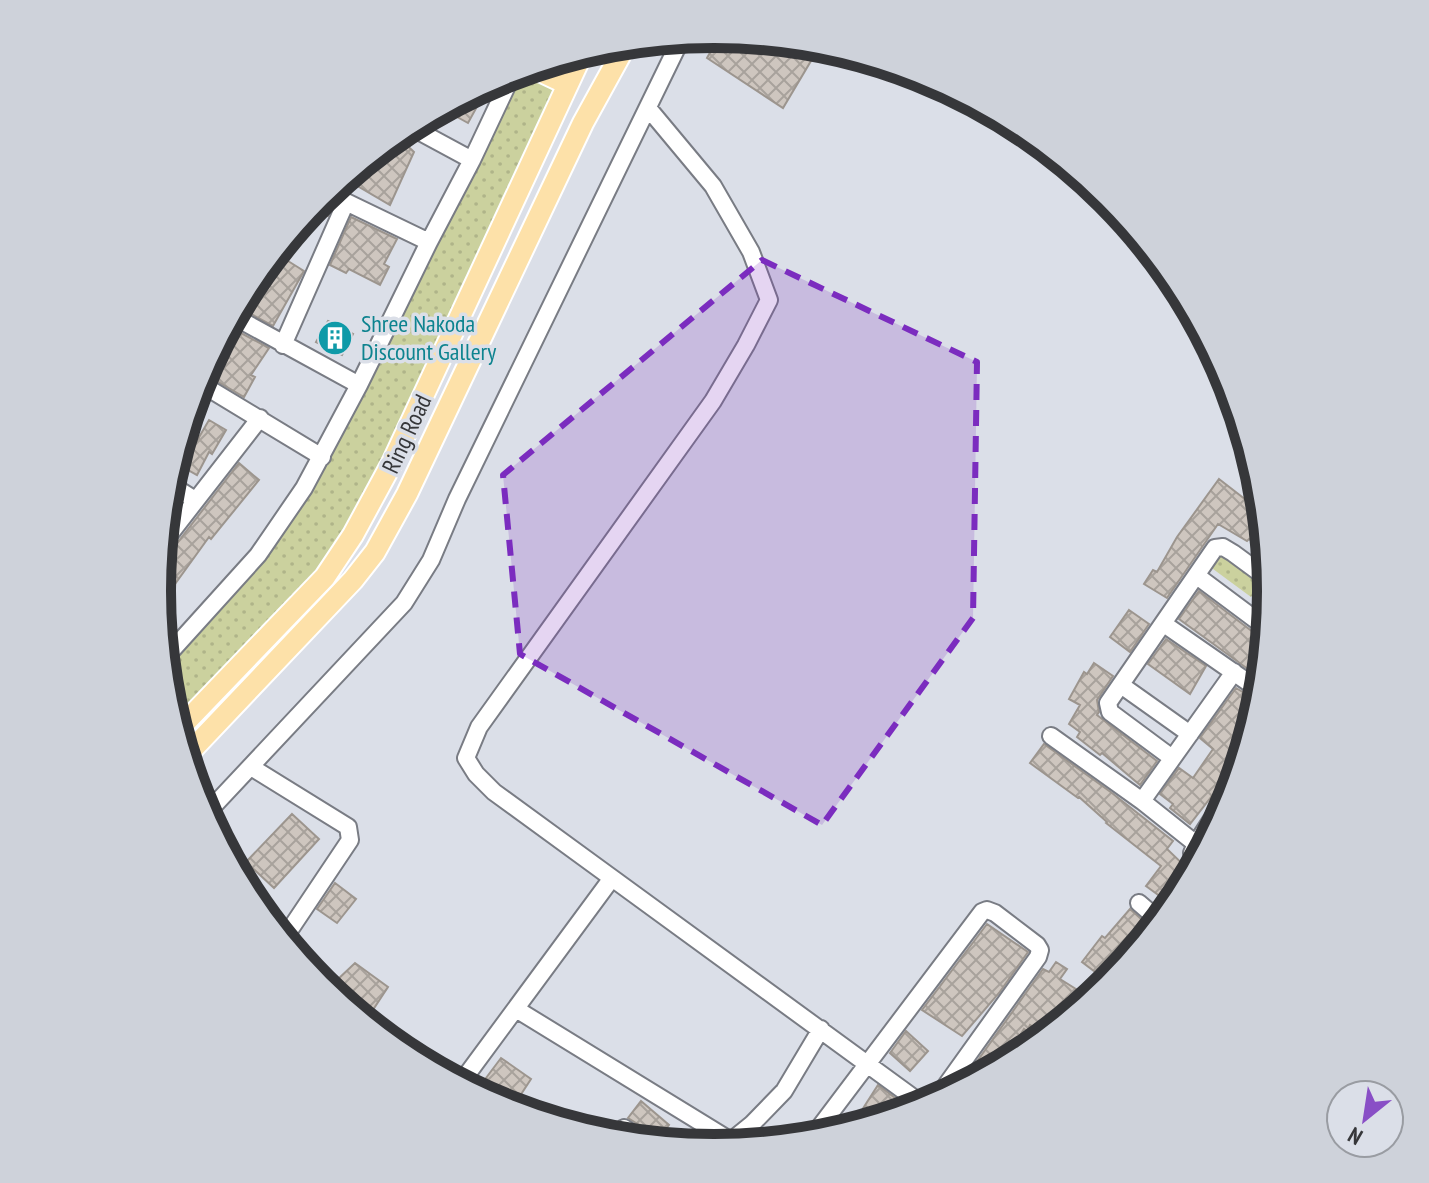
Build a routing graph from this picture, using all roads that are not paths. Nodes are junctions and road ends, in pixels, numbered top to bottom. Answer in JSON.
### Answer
{"nodes":[{"id":1,"x":676,"y":49,"type":"edge"},
{"id":2,"x":620,"y":56,"type":"edge"},
{"id":3,"x":576,"y":67,"type":"edge"},
{"id":4,"x":548,"y":75,"type":"edge"},
{"id":5,"x":567,"y":84,"type":"junction"},
{"id":6,"x":505,"y":90,"type":"edge"},
{"id":7,"x":648,"y":108,"type":"junction"},
{"id":8,"x":423,"y":134,"type":"edge"},
{"id":9,"x":472,"y":160,"type":"junction"},
{"id":10,"x":340,"y":198,"type":"edge"},
{"id":11,"x":346,"y":202,"type":"junction"},
{"id":12,"x":429,"y":242,"type":"junction"},
{"id":13,"x":243,"y":322,"type":"edge"},
{"id":14,"x":283,"y":345,"type":"junction"},
{"id":15,"x":359,"y":385,"type":"junction"},
{"id":16,"x":210,"y":389,"type":"edge"},
{"id":17,"x":260,"y":418,"type":"junction"},
{"id":18,"x":322,"y":457,"type":"junction"},
{"id":19,"x":180,"y":491,"type":"edge"},
{"id":20,"x":195,"y":500,"type":"junction"},
{"id":21,"x":175,"y":526,"type":"edge"},
{"id":22,"x":1257,"y":571,"type":"edge"},
{"id":23,"x":1197,"y":576,"type":"junction"},
{"id":24,"x":1257,"y":621,"type":"edge"},
{"id":25,"x":1164,"y":624,"type":"junction"},
{"id":26,"x":174,"y":648,"type":"edge"},
{"id":27,"x":1234,"y":672,"type":"junction"},
{"id":28,"x":1250,"y":683,"type":"edge"},
{"id":29,"x":1121,"y":685,"type":"junction"},
{"id":30,"x":187,"y":721,"type":"edge"},
{"id":31,"x":1190,"y":734,"type":"junction"},
{"id":32,"x":1051,"y":736,"type":"dead end"},
{"id":33,"x":194,"y":747,"type":"edge"},
{"id":34,"x":1172,"y":758,"type":"junction"},
{"id":35,"x":251,"y":767,"type":"junction"},
{"id":36,"x":1142,"y":801,"type":"junction"},
{"id":37,"x":215,"y":805,"type":"edge"},
{"id":38,"x":1196,"y":844,"type":"edge"},
{"id":39,"x":612,"y":878,"type":"junction"},
{"id":40,"x":1139,"y":903,"type":"dead end"},
{"id":41,"x":1152,"y":914,"type":"edge"},
{"id":42,"x":290,"y":930,"type":"edge"},
{"id":43,"x":516,"y":1009,"type":"junction"},
{"id":44,"x":821,"y":1029,"type":"junction"},
{"id":45,"x":867,"y":1063,"type":"junction"},
{"id":46,"x":467,"y":1075,"type":"edge"},
{"id":47,"x":949,"y":1082,"type":"edge"},
{"id":48,"x":913,"y":1097,"type":"edge"},
{"id":49,"x":821,"y":1125,"type":"edge"},
{"id":50,"x":739,"y":1134,"type":"edge"},
{"id":51,"x":721,"y":1135,"type":"edge"}],
"edges":[{"from":1,"to":7,"type":"street"},
{"from":2,"to":33,"type":"main road","name":"Ring Road"},
{"from":3,"to":5,"type":"main road","name":"Ring Road"},
{"from":4,"to":5,"type":"main road"},
{"from":5,"to":30,"type":"main road","name":"Ring Road"},
{"from":6,"to":9,"type":"street"},
{"from":7,"to":35,"type":"street"},
{"from":7,"to":39,"type":"street"},
{"from":8,"to":9,"type":"street"},
{"from":9,"to":12,"type":"street"},
{"from":10,"to":11,"type":"street"},
{"from":11,"to":12,"type":"street"},
{"from":11,"to":14,"type":"street"},
{"from":12,"to":15,"type":"street"},
{"from":13,"to":14,"type":"street"},
{"from":14,"to":15,"type":"street"},
{"from":15,"to":18,"type":"street"},
{"from":16,"to":17,"type":"street"},
{"from":17,"to":18,"type":"street"},
{"from":17,"to":20,"type":"street"},
{"from":18,"to":26,"type":"street"},
{"from":19,"to":20,"type":"street"},
{"from":20,"to":21,"type":"street"},
{"from":22,"to":23,"type":"street"},
{"from":23,"to":24,"type":"street"},
{"from":23,"to":25,"type":"street"},
{"from":25,"to":27,"type":"street"},
{"from":25,"to":29,"type":"street"},
{"from":27,"to":28,"type":"street"},
{"from":27,"to":31,"type":"street"},
{"from":29,"to":31,"type":"street"},
{"from":29,"to":34,"type":"street"},
{"from":31,"to":34,"type":"street"},
{"from":32,"to":36,"type":"street"},
{"from":34,"to":36,"type":"street"},
{"from":35,"to":37,"type":"street"},
{"from":35,"to":42,"type":"street"},
{"from":36,"to":38,"type":"street"},
{"from":39,"to":43,"type":"street"},
{"from":39,"to":44,"type":"street"},
{"from":40,"to":41,"type":"street"},
{"from":43,"to":46,"type":"street"},
{"from":43,"to":51,"type":"street"},
{"from":44,"to":45,"type":"street"},
{"from":44,"to":50,"type":"street"},
{"from":45,"to":47,"type":"street"},
{"from":45,"to":48,"type":"street"},
{"from":45,"to":49,"type":"street"}]}
